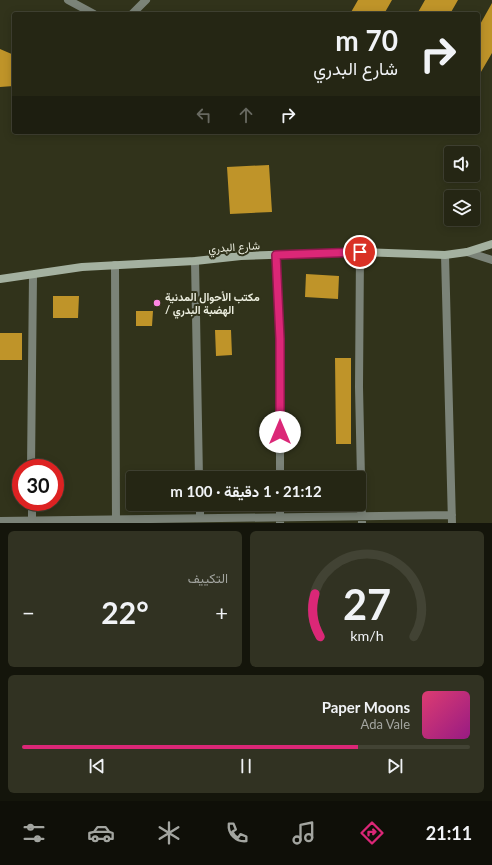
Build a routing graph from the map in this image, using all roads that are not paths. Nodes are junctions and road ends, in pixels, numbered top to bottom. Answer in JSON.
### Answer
{"nodes":[{"id":1,"x":68,"y":0,"type":"edge"},
{"id":2,"x":146,"y":0,"type":"edge"},
{"id":3,"x":90,"y":12,"type":"edge"},
{"id":4,"x":134,"y":12,"type":"edge"},
{"id":5,"x":492,"y":244,"type":"edge"},
{"id":6,"x":360,"y":252,"type":"junction"},
{"id":7,"x":467,"y":252,"type":"junction"},
{"id":8,"x":276,"y":255,"type":"junction"},
{"id":9,"x":445,"y":255,"type":"junction"},
{"id":10,"x":492,"y":260,"type":"edge"},
{"id":11,"x":195,"y":261,"type":"junction"},
{"id":12,"x":115,"y":265,"type":"junction"},
{"id":13,"x":33,"y":275,"type":"junction"},
{"id":14,"x":0,"y":279,"type":"edge"},
{"id":15,"x":31,"y":459,"type":"edge"},
{"id":16,"x":199,"y":471,"type":"edge"},
{"id":17,"x":280,"y":471,"type":"edge"},
{"id":18,"x":32,"y":511,"type":"edge"},
{"id":19,"x":452,"y":519,"type":"edge"},
{"id":20,"x":280,"y":520,"type":"edge"},
{"id":21,"x":362,"y":520,"type":"edge"},
{"id":22,"x":0,"y":521,"type":"edge"},
{"id":23,"x":116,"y":521,"type":"edge"},
{"id":24,"x":200,"y":521,"type":"edge"},
{"id":25,"x":32,"y":522,"type":"edge"}],
"edges":[{"from":1,"to":3,"type":"street"},
{"from":2,"to":4,"type":"street"},
{"from":5,"to":7,"type":"street","name":"شارع البدري"},
{"from":6,"to":8,"type":"street","name":"شارع البدري"},
{"from":6,"to":9,"type":"street","name":"شارع البدري"},
{"from":6,"to":21,"type":"street"},
{"from":7,"to":9,"type":"street","name":"شارع البدري"},
{"from":7,"to":10,"type":"street"},
{"from":8,"to":11,"type":"street","name":"شارع البدري"},
{"from":8,"to":17,"type":"street"},
{"from":9,"to":19,"type":"street"},
{"from":11,"to":12,"type":"street","name":"شارع البدري"},
{"from":11,"to":16,"type":"street"},
{"from":12,"to":13,"type":"street","name":"شارع البدري"},
{"from":12,"to":23,"type":"street"},
{"from":13,"to":14,"type":"street","name":"شارع البدري"},
{"from":13,"to":15,"type":"street"},
{"from":18,"to":25,"type":"street"},
{"from":19,"to":21,"type":"street"},
{"from":20,"to":21,"type":"street"},
{"from":20,"to":24,"type":"street"},
{"from":22,"to":25,"type":"street"},
{"from":23,"to":24,"type":"street"},
{"from":23,"to":25,"type":"street"}]}
